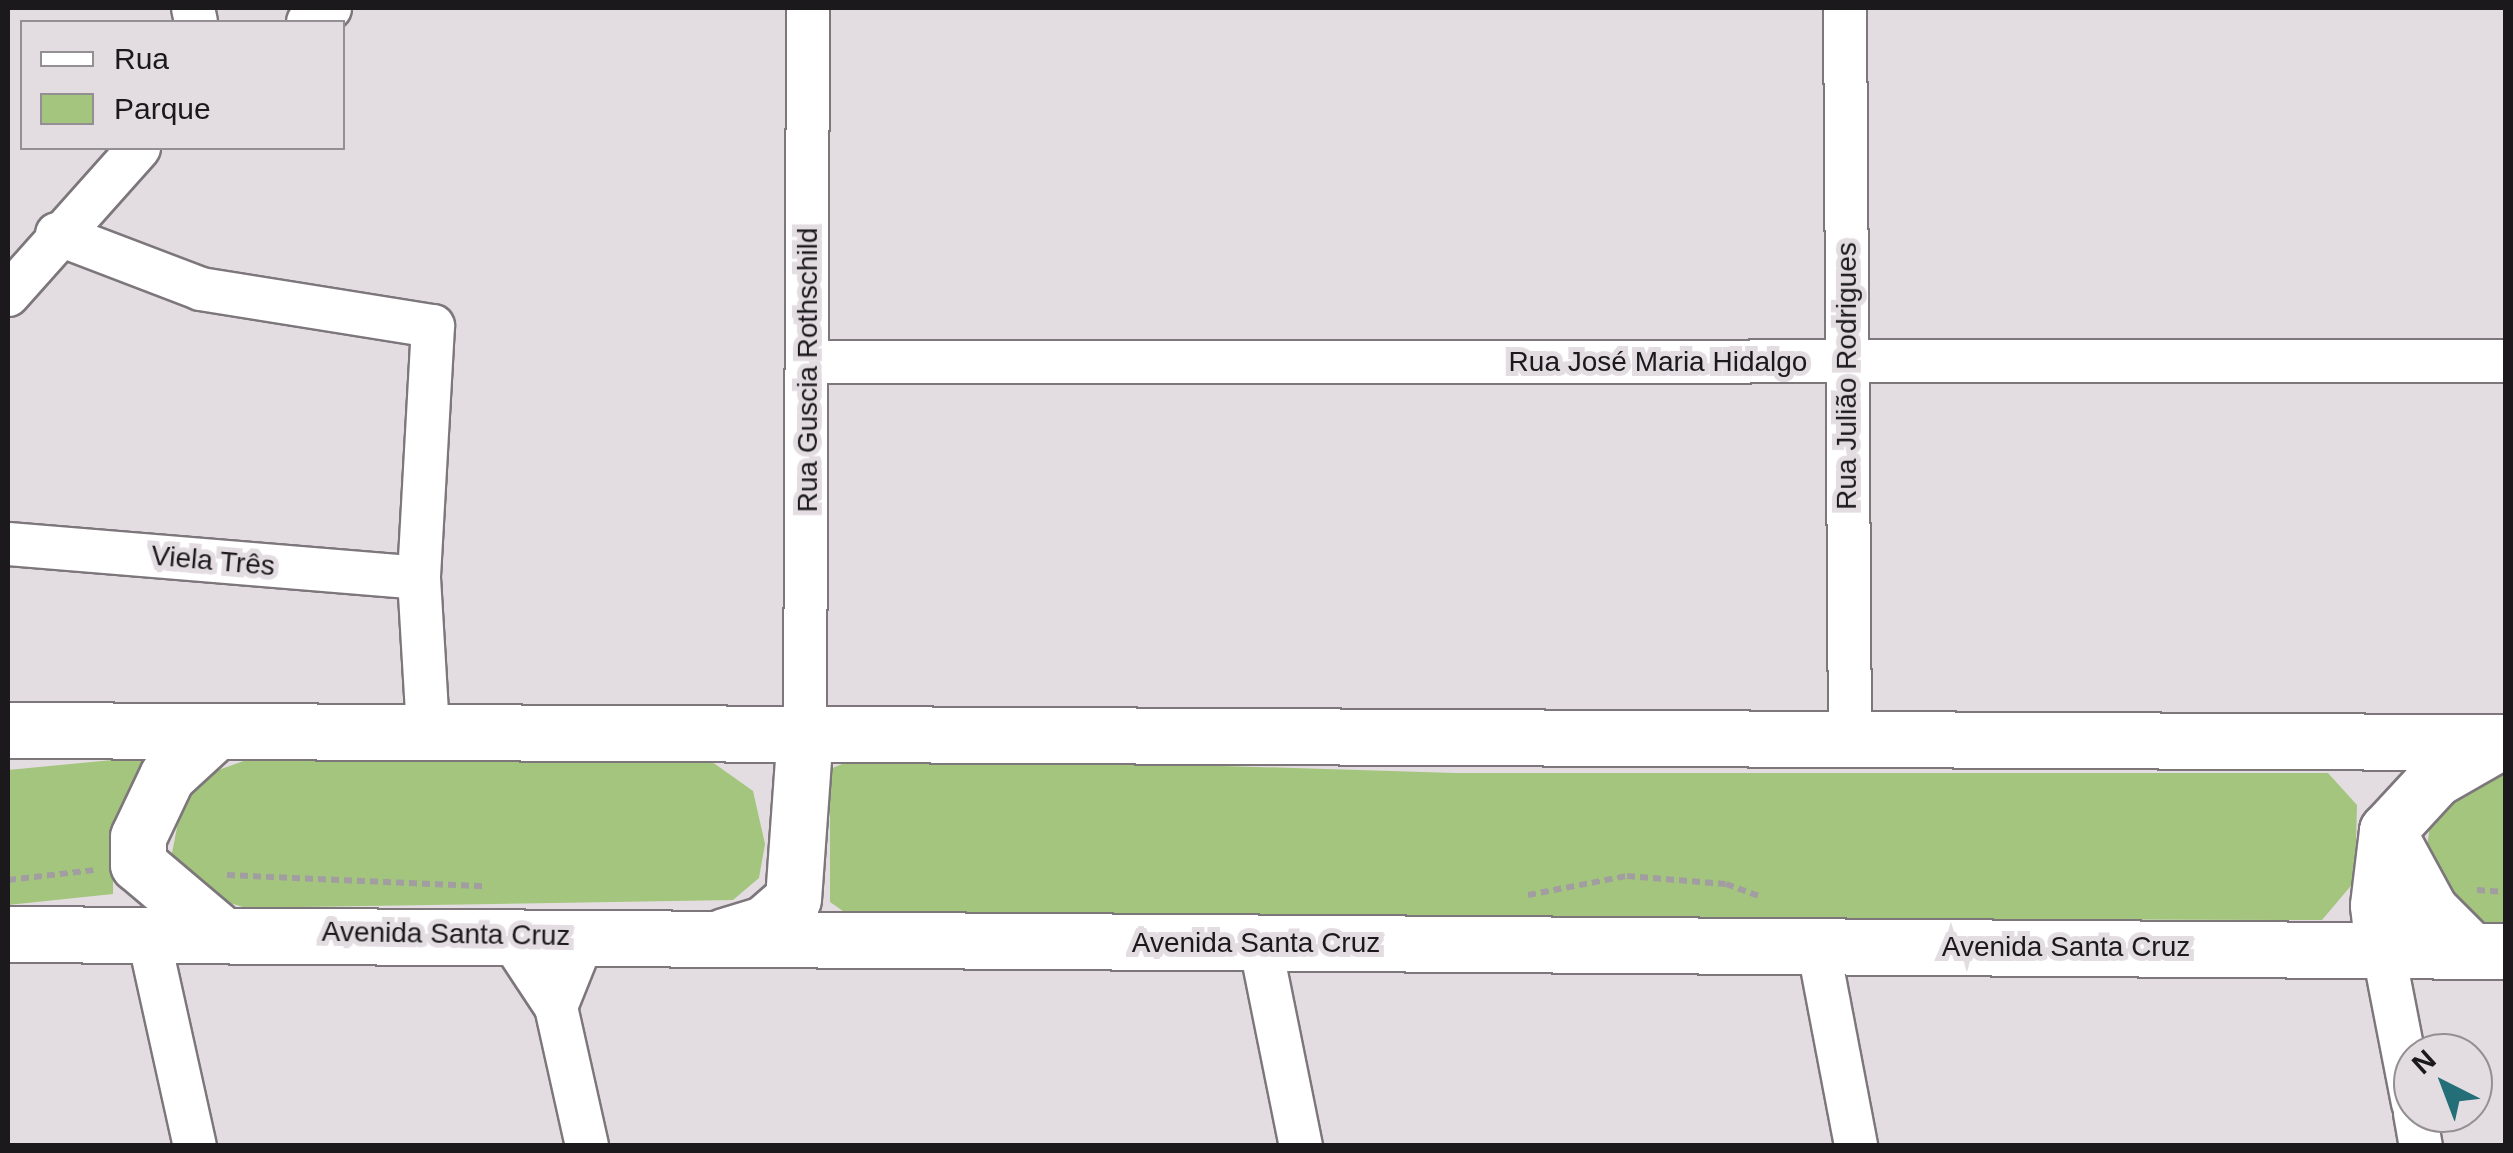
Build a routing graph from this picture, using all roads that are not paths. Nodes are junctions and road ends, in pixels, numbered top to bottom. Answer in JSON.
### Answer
{"nodes":[{"id":1,"x":808,"y":8,"type":"edge"},
{"id":2,"x":1845,"y":8,"type":"edge"},
{"id":3,"x":137,"y":150,"type":"edge"},
{"id":4,"x":58,"y":234,"type":"junction"},
{"id":5,"x":8,"y":295,"type":"edge"},
{"id":6,"x":2506,"y":361,"type":"edge"},
{"id":7,"x":810,"y":362,"type":"junction"},
{"id":8,"x":1847,"y":362,"type":"junction"},
{"id":9,"x":8,"y":544,"type":"edge"},
{"id":10,"x":418,"y":578,"type":"junction"},
{"id":11,"x":8,"y":730,"type":"edge"},
{"id":12,"x":428,"y":730,"type":"junction"},
{"id":13,"x":215,"y":732,"type":"junction"},
{"id":14,"x":717,"y":732,"type":"junction"},
{"id":15,"x":805,"y":732,"type":"junction"},
{"id":16,"x":2502,"y":742,"type":"edge"},
{"id":17,"x":1850,"y":745,"type":"junction"},
{"id":18,"x":2387,"y":831,"type":"junction"},
{"id":19,"x":138,"y":864,"type":"junction"},
{"id":20,"x":793,"y":898,"type":"junction"},
{"id":21,"x":215,"y":929,"type":"junction"},
{"id":22,"x":147,"y":930,"type":"junction"},
{"id":23,"x":8,"y":934,"type":"edge"},
{"id":24,"x":508,"y":936,"type":"junction"},
{"id":25,"x":584,"y":937,"type":"junction"},
{"id":26,"x":712,"y":939,"type":"junction"},
{"id":27,"x":1260,"y":943,"type":"junction"},
{"id":28,"x":1818,"y":946,"type":"junction"},
{"id":29,"x":2383,"y":949,"type":"junction"},
{"id":30,"x":2488,"y":950,"type":"edge"},
{"id":31,"x":556,"y":1006,"type":"junction"},
{"id":32,"x":2399,"y":1033,"type":"edge"},
{"id":33,"x":195,"y":1146,"type":"edge"},
{"id":34,"x":587,"y":1146,"type":"edge"},
{"id":35,"x":1301,"y":1146,"type":"edge"},
{"id":36,"x":1856,"y":1146,"type":"edge"}],
"edges":[{"from":1,"to":7,"type":"street","name":"Rua Guscia Rothschild"},
{"from":2,"to":8,"type":"street","name":"Rua Julião Rodrigues"},
{"from":3,"to":4,"type":"street"},
{"from":4,"to":5,"type":"street"},
{"from":4,"to":10,"type":"street"},
{"from":6,"to":8,"type":"street","name":"Rua José Maria Hidalgo"},
{"from":7,"to":8,"type":"street","name":"Rua José Maria Hidalgo"},
{"from":7,"to":15,"type":"street","name":"Rua Guscia Rothschild"},
{"from":8,"to":17,"type":"street","name":"Rua Julião Rodrigues"},
{"from":9,"to":10,"type":"street","name":"Viela Três"},
{"from":10,"to":12,"type":"street"},
{"from":11,"to":13,"type":"main road"},
{"from":12,"to":13,"type":"main road"},
{"from":12,"to":14,"type":"main road"},
{"from":13,"to":19,"type":"main road"},
{"from":14,"to":15,"type":"main road"},
{"from":14,"to":20,"type":"main road"},
{"from":15,"to":17,"type":"main road"},
{"from":15,"to":20,"type":"main road"},
{"from":16,"to":17,"type":"main road"},
{"from":16,"to":18,"type":"main road"},
{"from":18,"to":29,"type":"main road"},
{"from":18,"to":30,"type":"main road"},
{"from":19,"to":21,"type":"main road"},
{"from":19,"to":22,"type":"main road"},
{"from":20,"to":26,"type":"main road"},
{"from":21,"to":22,"type":"main road","name":"Avenida Santa Cruz"},
{"from":21,"to":24,"type":"main road","name":"Avenida Santa Cruz"},
{"from":22,"to":23,"type":"main road","name":"Avenida Santa Cruz"},
{"from":22,"to":33,"type":"street"},
{"from":24,"to":25,"type":"main road","name":"Avenida Santa Cruz"},
{"from":24,"to":31,"type":"street"},
{"from":25,"to":26,"type":"main road","name":"Avenida Santa Cruz"},
{"from":25,"to":31,"type":"street"},
{"from":26,"to":27,"type":"main road","name":"Avenida Santa Cruz"},
{"from":27,"to":28,"type":"main road","name":"Avenida Santa Cruz"},
{"from":27,"to":35,"type":"street"},
{"from":28,"to":29,"type":"main road","name":"Avenida Santa Cruz"},
{"from":28,"to":36,"type":"street"},
{"from":29,"to":30,"type":"main road","name":"Avenida Santa Cruz"},
{"from":29,"to":32,"type":"street"},
{"from":31,"to":34,"type":"street"}]}
